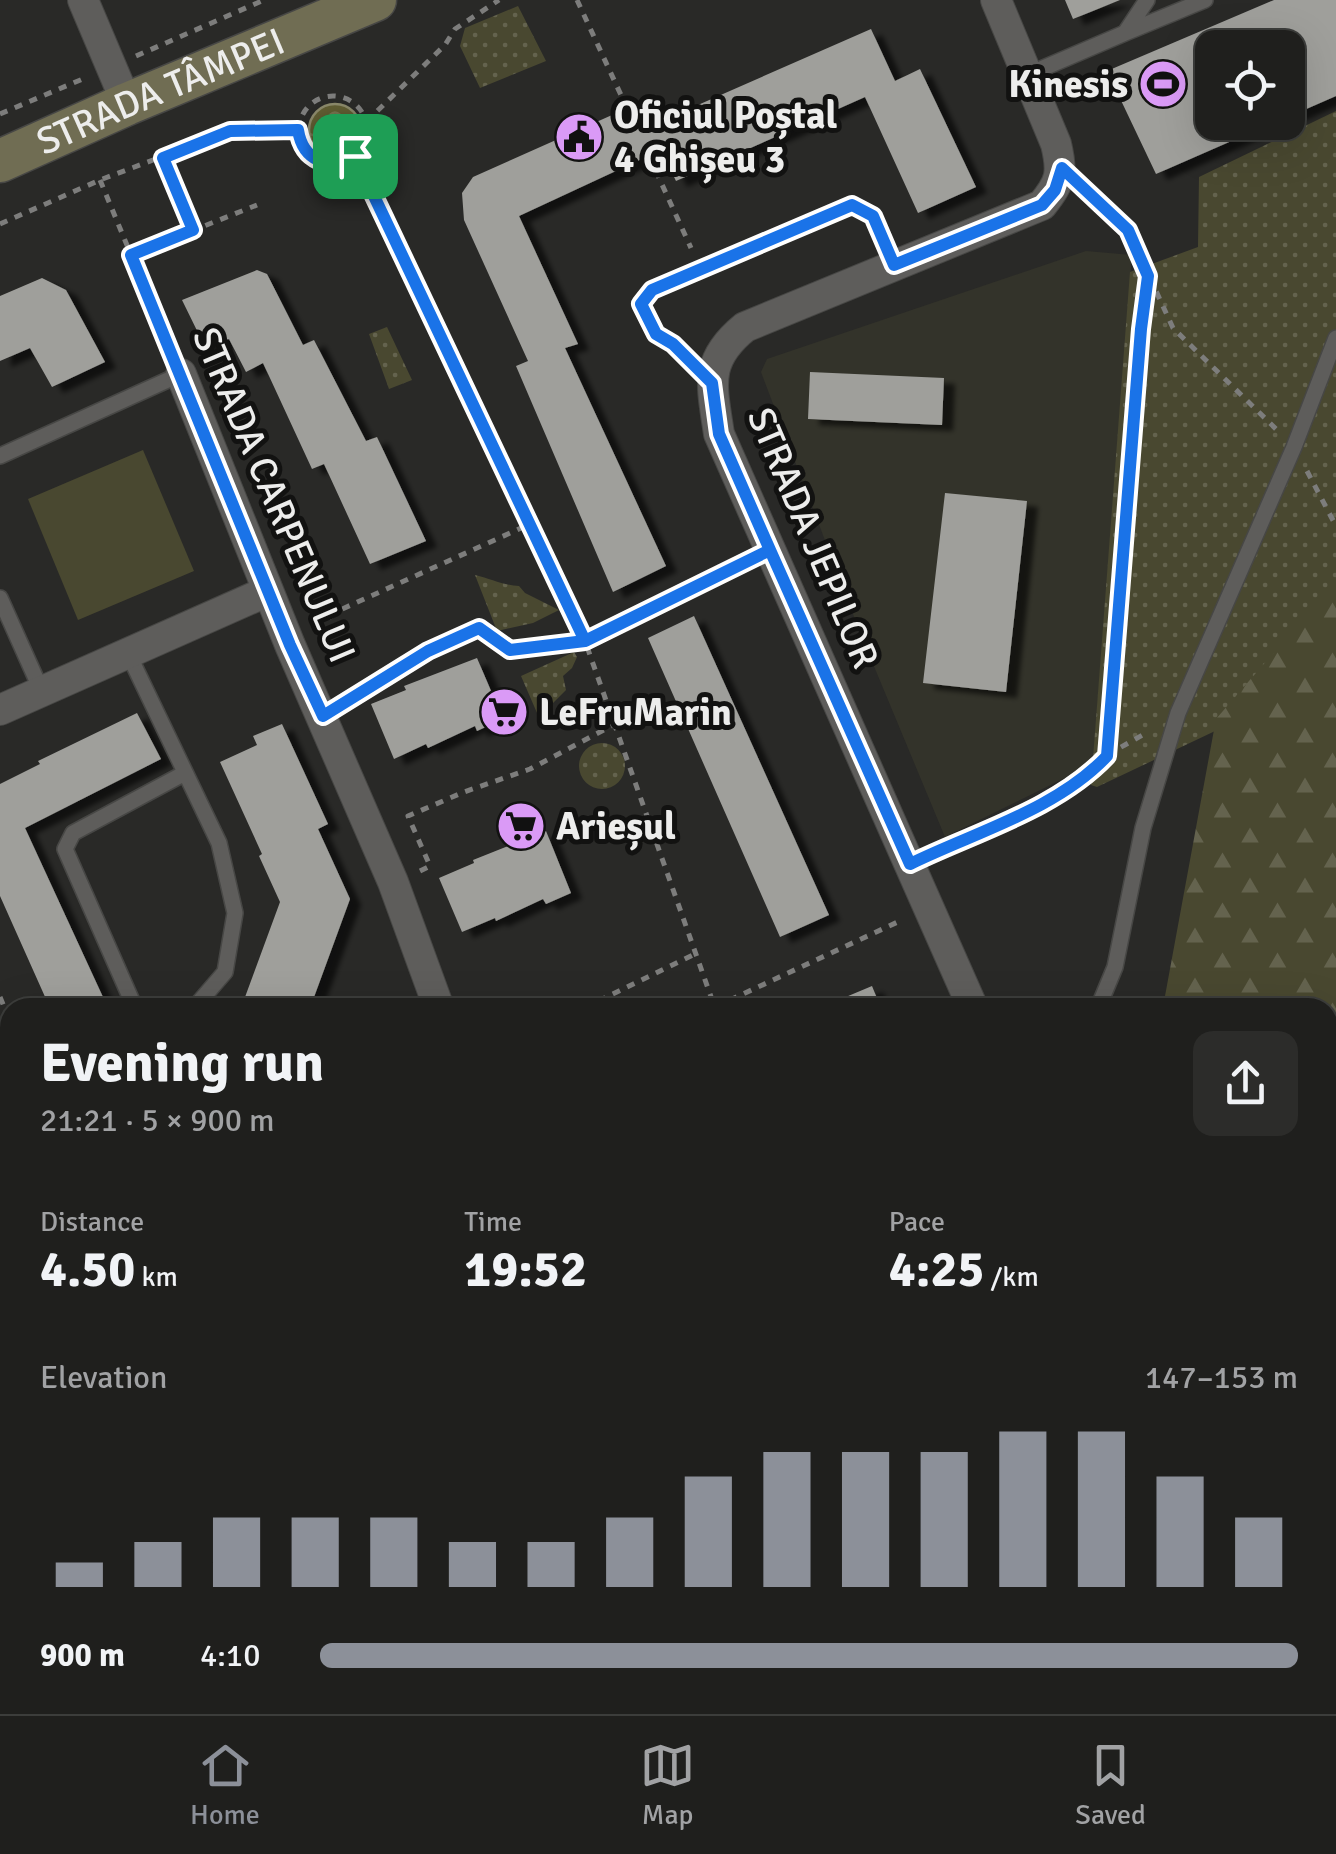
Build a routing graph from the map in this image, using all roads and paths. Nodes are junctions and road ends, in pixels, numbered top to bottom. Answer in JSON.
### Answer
{"nodes":[{"id":1,"x":83,"y":0,"type":"edge"},
{"id":2,"x":264,"y":0,"type":"edge"},
{"id":3,"x":375,"y":0,"type":"edge"},
{"id":4,"x":498,"y":0,"type":"edge"},
{"id":5,"x":577,"y":0,"type":"edge"},
{"id":6,"x":996,"y":0,"type":"edge"},
{"id":7,"x":1147,"y":0,"type":"edge"},
{"id":8,"x":1205,"y":0,"type":"edge"},
{"id":9,"x":1124,"y":33,"type":"junction"},
{"id":10,"x":133,"y":57,"type":"dead end"},
{"id":11,"x":94,"y":74,"type":"dead end"},
{"id":12,"x":1027,"y":75,"type":"junction"},
{"id":13,"x":126,"y":104,"type":"junction"},
{"id":14,"x":627,"y":108,"type":"dead end"},
{"id":15,"x":0,"y":114,"type":"edge"},
{"id":16,"x":366,"y":122,"type":"junction"},
{"id":17,"x":298,"y":130,"type":"junction"},
{"id":18,"x":355,"y":156,"type":"junction"},
{"id":19,"x":649,"y":156,"type":"dead end"},
{"id":20,"x":163,"y":158,"type":"junction"},
{"id":21,"x":0,"y":161,"type":"edge"},
{"id":22,"x":1062,"y":168,"type":"junction"},
{"id":23,"x":100,"y":180,"type":"junction"},
{"id":24,"x":257,"y":205,"type":"dead end"},
{"id":25,"x":0,"y":224,"type":"edge"},
{"id":26,"x":193,"y":230,"type":"junction"},
{"id":27,"x":131,"y":255,"type":"junction"},
{"id":28,"x":894,"y":265,"type":"junction"},
{"id":29,"x":701,"y":269,"type":"junction"},
{"id":30,"x":1148,"y":276,"type":"junction"},
{"id":31,"x":1336,"y":338,"type":"edge"},
{"id":32,"x":181,"y":374,"type":"junction"},
{"id":33,"x":712,"y":383,"type":"junction"},
{"id":34,"x":1294,"y":447,"type":"junction"},
{"id":35,"x":0,"y":456,"type":"edge"},
{"id":36,"x":530,"y":524,"type":"junction"},
{"id":37,"x":1336,"y":526,"type":"edge"},
{"id":38,"x":770,"y":550,"type":"junction"},
{"id":39,"x":268,"y":591,"type":"junction"},
{"id":40,"x":0,"y":598,"type":"edge"},
{"id":41,"x":585,"y":641,"type":"junction"},
{"id":42,"x":290,"y":645,"type":"junction"},
{"id":43,"x":128,"y":654,"type":"junction"},
{"id":44,"x":42,"y":692,"type":"junction"},
{"id":45,"x":0,"y":710,"type":"edge"},
{"id":46,"x":1178,"y":714,"type":"junction"},
{"id":47,"x":323,"y":716,"type":"junction"},
{"id":48,"x":614,"y":724,"type":"junction"},
{"id":49,"x":1107,"y":756,"type":"junction"},
{"id":50,"x":185,"y":773,"type":"junction"},
{"id":51,"x":910,"y":864,"type":"junction"},
{"id":52,"x":394,"y":882,"type":"junction"},
{"id":53,"x":929,"y":909,"type":"junction"},
{"id":54,"x":697,"y":953,"type":"junction"},
{"id":55,"x":131,"y":998,"type":"edge"},
{"id":56,"x":203,"y":998,"type":"edge"},
{"id":57,"x":435,"y":998,"type":"edge"},
{"id":58,"x":605,"y":998,"type":"edge"},
{"id":59,"x":712,"y":998,"type":"edge"},
{"id":60,"x":733,"y":998,"type":"edge"},
{"id":61,"x":969,"y":998,"type":"edge"},
{"id":62,"x":1102,"y":998,"type":"edge"}],
"edges":[{"from":1,"to":13,"type":"street"},
{"from":2,"to":10,"type":"path"},
{"from":3,"to":13,"type":"street","name":"STRADA TÂMPEI"},
{"from":4,"to":16,"type":"path"},
{"from":5,"to":14,"type":"path"},
{"from":6,"to":12,"type":"street"},
{"from":7,"to":9,"type":"lane"},
{"from":8,"to":9,"type":"lane"},
{"from":9,"to":12,"type":"lane"},
{"from":11,"to":15,"type":"path"},
{"from":12,"to":22,"type":"street"},
{"from":13,"to":21,"type":"street","name":"STRADA TÂMPEI"},
{"from":16,"to":17,"type":"path"},
{"from":16,"to":18,"type":"path"},
{"from":17,"to":18,"type":"path"},
{"from":17,"to":20,"type":"path"},
{"from":18,"to":36,"type":"path"},
{"from":19,"to":29,"type":"path"},
{"from":20,"to":23,"type":"path"},
{"from":20,"to":26,"type":"path"},
{"from":22,"to":28,"type":"street","name":"STRADA JEPILOR"},
{"from":22,"to":30,"type":"path"},
{"from":23,"to":25,"type":"path"},
{"from":23,"to":27,"type":"path","name":"STRADA CARPENULUI"},
{"from":24,"to":26,"type":"path"},
{"from":26,"to":27,"type":"path"},
{"from":27,"to":32,"type":"path","name":"STRADA CARPENULUI"},
{"from":28,"to":29,"type":"lane"},
{"from":28,"to":33,"type":"street","name":"STRADA JEPILOR"},
{"from":29,"to":33,"type":"lane"},
{"from":30,"to":34,"type":"path"},
{"from":30,"to":49,"type":"path"},
{"from":31,"to":34,"type":"lane"},
{"from":32,"to":35,"type":"lane"},
{"from":32,"to":39,"type":"street","name":"STRADA CARPENULUI"},
{"from":33,"to":38,"type":"street","name":"STRADA JEPILOR"},
{"from":34,"to":37,"type":"path"},
{"from":34,"to":46,"type":"lane"},
{"from":36,"to":41,"type":"path"},
{"from":36,"to":42,"type":"path"},
{"from":38,"to":41,"type":"path"},
{"from":38,"to":51,"type":"street","name":"STRADA JEPILOR"},
{"from":39,"to":42,"type":"street","name":"STRADA CARPENULUI"},
{"from":39,"to":43,"type":"street"},
{"from":40,"to":44,"type":"lane"},
{"from":41,"to":47,"type":"path"},
{"from":41,"to":48,"type":"path"},
{"from":42,"to":47,"type":"street","name":"STRADA CARPENULUI"},
{"from":43,"to":44,"type":"street"},
{"from":43,"to":50,"type":"lane"},
{"from":44,"to":45,"type":"street"},
{"from":46,"to":49,"type":"path"},
{"from":46,"to":62,"type":"lane"},
{"from":47,"to":52,"type":"street","name":"STRADA CARPENULUI"},
{"from":48,"to":52,"type":"path"},
{"from":48,"to":54,"type":"path"},
{"from":49,"to":51,"type":"path"},
{"from":50,"to":55,"type":"lane"},
{"from":50,"to":56,"type":"lane"},
{"from":51,"to":53,"type":"street","name":"STRADA JEPILOR"},
{"from":52,"to":57,"type":"street","name":"STRADA CARPENULUI"},
{"from":53,"to":60,"type":"path"},
{"from":53,"to":61,"type":"street","name":"STRADA JEPILOR"},
{"from":54,"to":58,"type":"path"},
{"from":54,"to":59,"type":"path"}]}
